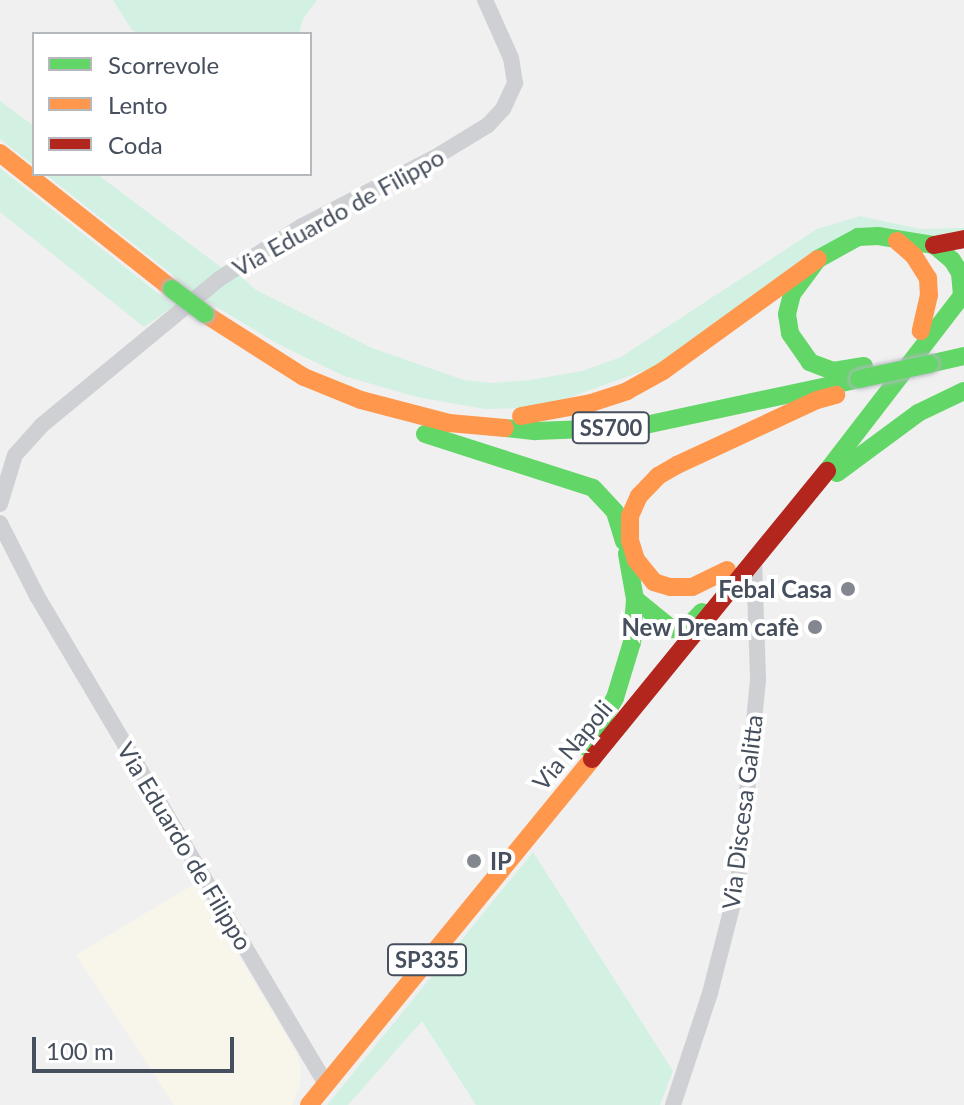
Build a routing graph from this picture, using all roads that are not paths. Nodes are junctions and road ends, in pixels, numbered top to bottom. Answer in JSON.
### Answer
{"nodes":[{"id":1,"x":485,"y":0,"type":"edge"},
{"id":2,"x":0,"y":153,"type":"edge"},
{"id":3,"x":964,"y":239,"type":"edge"},
{"id":4,"x":897,"y":241,"type":"junction"},
{"id":5,"x":934,"y":245,"type":"junction"},
{"id":6,"x":818,"y":259,"type":"junction"},
{"id":7,"x":928,"y":278,"type":"junction"},
{"id":8,"x":963,"y":295,"type":"edge"},
{"id":9,"x":921,"y":331,"type":"junction"},
{"id":10,"x":964,"y":345,"type":"edge"},
{"id":11,"x":964,"y":356,"type":"edge"},
{"id":12,"x":873,"y":364,"type":"dead end"},
{"id":13,"x":929,"y":364,"type":"junction"},
{"id":14,"x":964,"y":366,"type":"edge"},
{"id":15,"x":854,"y":385,"type":"junction"},
{"id":16,"x":327,"y":387,"type":"junction"},
{"id":17,"x":964,"y":391,"type":"edge"},
{"id":18,"x":361,"y":400,"type":"junction"},
{"id":19,"x":803,"y":500,"type":"junction"},
{"id":20,"x":0,"y":504,"type":"edge"},
{"id":21,"x":0,"y":523,"type":"edge"},
{"id":22,"x":780,"y":529,"type":"junction"},
{"id":23,"x":754,"y":559,"type":"junction"},
{"id":24,"x":727,"y":570,"type":"junction"},
{"id":25,"x":635,"y":599,"type":"junction"},
{"id":26,"x":681,"y":628,"type":"junction"},
{"id":27,"x":586,"y":747,"type":"junction"},
{"id":28,"x":545,"y":815,"type":"junction"},
{"id":29,"x":326,"y":1084,"type":"junction"},
{"id":30,"x":309,"y":1105,"type":"edge"},
{"id":31,"x":673,"y":1105,"type":"edge"}],
"edges":[{"from":1,"to":20,"type":"street","name":"Via Eduardo de Filippo"},
{"from":2,"to":16,"type":"main road","number":"SS700","bridge":true},
{"from":3,"to":5,"type":"main road"},
{"from":4,"to":5,"type":"main road"},
{"from":4,"to":6,"type":"main road"},
{"from":4,"to":7,"type":"main road"},
{"from":5,"to":8,"type":"main road"},
{"from":6,"to":12,"type":"main road"},
{"from":6,"to":18,"type":"main road"},
{"from":7,"to":8,"type":"main road"},
{"from":7,"to":9,"type":"main road"},
{"from":8,"to":9,"type":"main road","name":"Via Napoli"},
{"from":8,"to":19,"type":"main road","name":"Via Napoli"},
{"from":9,"to":24,"type":"main road","name":"Via Napoli"},
{"from":10,"to":13,"type":"main road"},
{"from":11,"to":13,"type":"main road","number":"SS700"},
{"from":13,"to":14,"type":"main road"},
{"from":13,"to":15,"type":"main road","number":"SS700","bridge":true},
{"from":15,"to":18,"type":"main road","number":"SS700"},
{"from":15,"to":24,"type":"main road"},
{"from":16,"to":18,"type":"main road","number":"SS700"},
{"from":16,"to":25,"type":"main road"},
{"from":17,"to":19,"type":"main road"},
{"from":19,"to":22,"type":"main road","name":"Via Napoli"},
{"from":21,"to":29,"type":"street","name":"Via Eduardo de Filippo"},
{"from":22,"to":23,"type":"main road","name":"Via Napoli"},
{"from":22,"to":26,"type":"main road"},
{"from":23,"to":28,"type":"main road","name":"Via Napoli"},
{"from":23,"to":31,"type":"street","name":"Via Discesa Galitta"},
{"from":24,"to":26,"type":"main road","name":"Via Napoli"},
{"from":25,"to":26,"type":"main road"},
{"from":25,"to":27,"type":"main road"},
{"from":26,"to":27,"type":"main road","name":"Via Napoli"},
{"from":27,"to":28,"type":"main road","name":"Via Napoli"},
{"from":28,"to":29,"type":"main road","number":"SP335"},
{"from":29,"to":30,"type":"main road","number":"SP335"}]}
